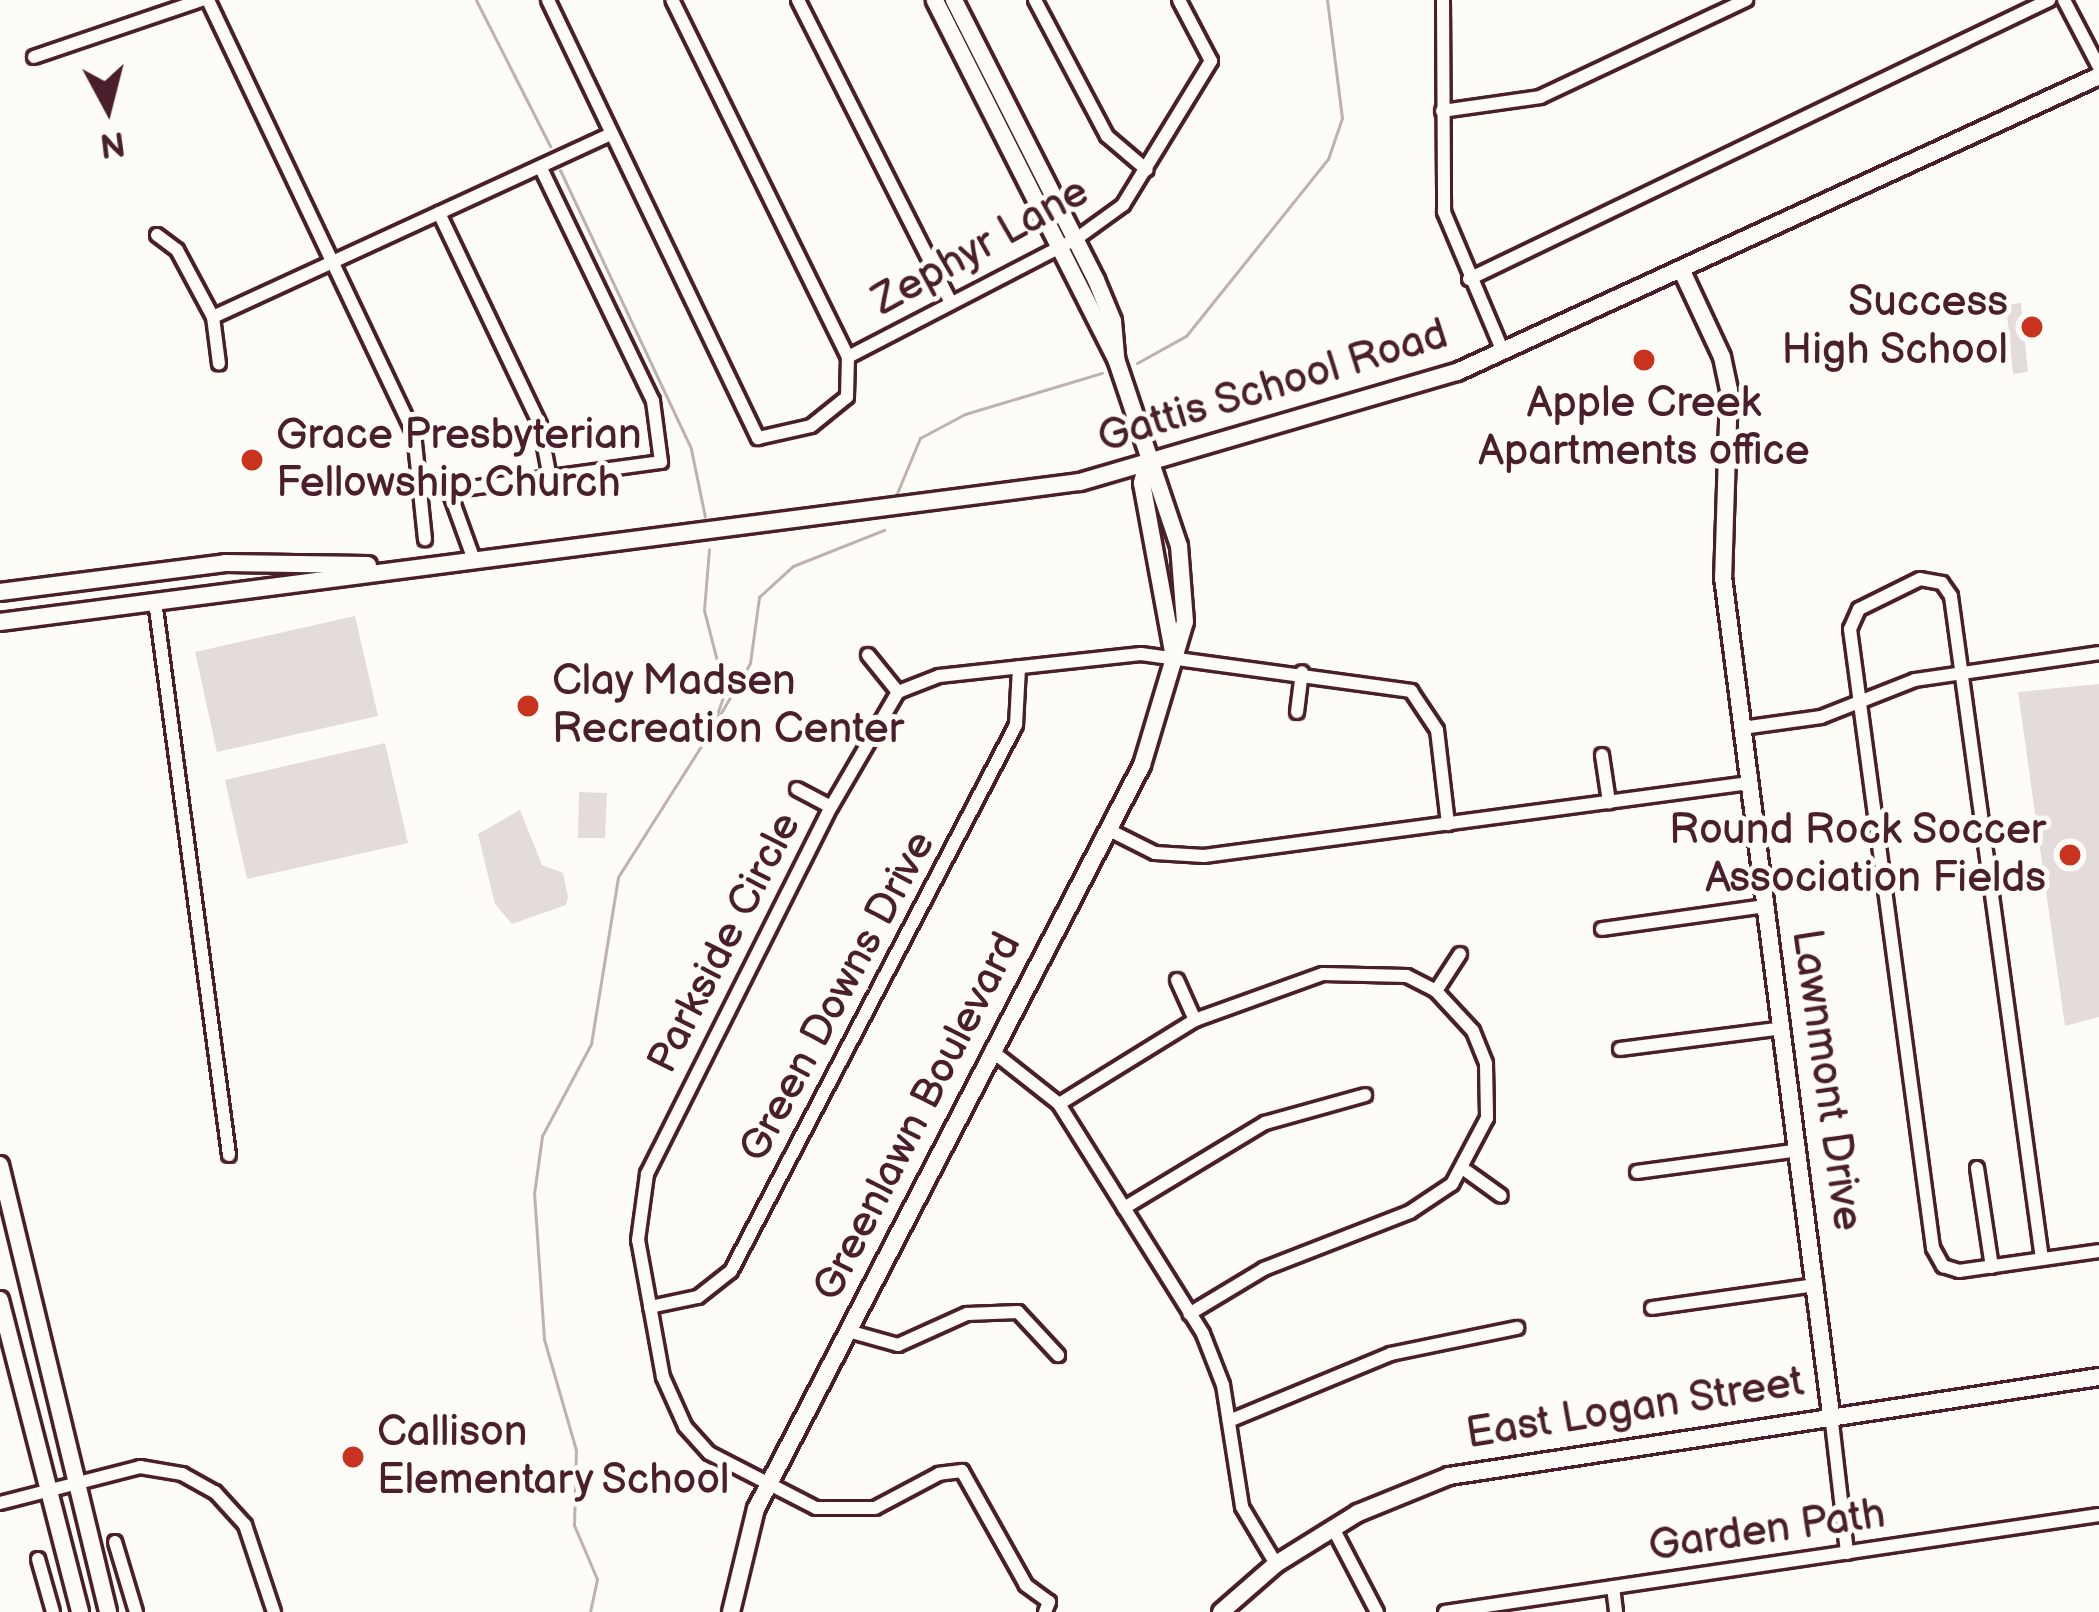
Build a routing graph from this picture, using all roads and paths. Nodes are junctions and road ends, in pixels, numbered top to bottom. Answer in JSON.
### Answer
{"nodes":[{"id":1,"x":205,"y":0,"type":"edge"},
{"id":2,"x":548,"y":0,"type":"edge"},
{"id":3,"x":672,"y":0,"type":"edge"},
{"id":4,"x":798,"y":0,"type":"edge"},
{"id":5,"x":935,"y":0,"type":"edge"},
{"id":6,"x":954,"y":0,"type":"edge"},
{"id":7,"x":1035,"y":0,"type":"edge"},
{"id":8,"x":1179,"y":0,"type":"edge"},
{"id":9,"x":1444,"y":0,"type":"edge"},
{"id":10,"x":1746,"y":0,"type":"edge"},
{"id":11,"x":2049,"y":0,"type":"edge"},
{"id":12,"x":2064,"y":0,"type":"edge"},
{"id":13,"x":34,"y":57,"type":"dead end"},
{"id":14,"x":2099,"y":72,"type":"edge"},
{"id":15,"x":1442,"y":111,"type":"junction"},
{"id":16,"x":610,"y":134,"type":"junction"},
{"id":17,"x":541,"y":167,"type":"junction"},
{"id":18,"x":1147,"y":170,"type":"junction"},
{"id":19,"x":439,"y":213,"type":"junction"},
{"id":20,"x":157,"y":235,"type":"dead end"},
{"id":21,"x":1068,"y":243,"type":"junction"},
{"id":22,"x":333,"y":263,"type":"junction"},
{"id":23,"x":1681,"y":269,"type":"junction"},
{"id":24,"x":1469,"y":279,"type":"junction"},
{"id":25,"x":950,"y":302,"type":"junction"},
{"id":26,"x":213,"y":317,"type":"junction"},
{"id":27,"x":1503,"y":352,"type":"junction"},
{"id":28,"x":848,"y":357,"type":"junction"},
{"id":29,"x":219,"y":364,"type":"dead end"},
{"id":30,"x":1147,"y":464,"type":"junction"},
{"id":31,"x":549,"y":473,"type":"junction"},
{"id":32,"x":425,"y":539,"type":"dead end"},
{"id":33,"x":474,"y":560,"type":"junction"},
{"id":34,"x":411,"y":567,"type":"junction"},
{"id":35,"x":0,"y":592,"type":"edge"},
{"id":36,"x":155,"y":601,"type":"junction"},
{"id":37,"x":0,"y":622,"type":"edge"},
{"id":38,"x":2099,"y":653,"type":"edge"},
{"id":39,"x":868,"y":655,"type":"dead end"},
{"id":40,"x":1174,"y":656,"type":"junction"},
{"id":41,"x":1019,"y":667,"type":"junction"},
{"id":42,"x":1302,"y":672,"type":"junction"},
{"id":43,"x":1962,"y":673,"type":"junction"},
{"id":44,"x":898,"y":692,"type":"junction"},
{"id":45,"x":1859,"y":701,"type":"junction"},
{"id":46,"x":1297,"y":712,"type":"dead end"},
{"id":47,"x":1742,"y":728,"type":"junction"},
{"id":48,"x":1602,"y":755,"type":"dead end"},
{"id":49,"x":1749,"y":783,"type":"junction"},
{"id":50,"x":797,"y":789,"type":"dead end"},
{"id":51,"x":1609,"y":802,"type":"junction"},
{"id":52,"x":831,"y":807,"type":"junction"},
{"id":53,"x":1448,"y":824,"type":"junction"},
{"id":54,"x":1109,"y":830,"type":"junction"},
{"id":55,"x":1766,"y":906,"type":"junction"},
{"id":56,"x":1602,"y":929,"type":"dead end"},
{"id":57,"x":1460,"y":954,"type":"dead end"},
{"id":58,"x":1177,"y":980,"type":"dead end"},
{"id":59,"x":1436,"y":991,"type":"junction"},
{"id":60,"x":1195,"y":1020,"type":"junction"},
{"id":61,"x":1783,"y":1028,"type":"junction"},
{"id":62,"x":1620,"y":1049,"type":"dead end"},
{"id":63,"x":992,"y":1051,"type":"junction"},
{"id":64,"x":1365,"y":1095,"type":"dead end"},
{"id":65,"x":1059,"y":1104,"type":"junction"},
{"id":66,"x":1799,"y":1150,"type":"junction"},
{"id":67,"x":229,"y":1155,"type":"dead end"},
{"id":68,"x":0,"y":1165,"type":"edge"},
{"id":69,"x":1978,"y":1168,"type":"dead end"},
{"id":70,"x":1465,"y":1170,"type":"junction"},
{"id":71,"x":1637,"y":1172,"type":"dead end"},
{"id":72,"x":1501,"y":1196,"type":"dead end"},
{"id":73,"x":1124,"y":1208,"type":"junction"},
{"id":74,"x":2099,"y":1251,"type":"edge"},
{"id":75,"x":2042,"y":1259,"type":"junction"},
{"id":76,"x":1992,"y":1267,"type":"junction"},
{"id":77,"x":1816,"y":1286,"type":"junction"},
{"id":78,"x":0,"y":1300,"type":"edge"},
{"id":79,"x":650,"y":1307,"type":"junction"},
{"id":80,"x":1652,"y":1308,"type":"dead end"},
{"id":81,"x":1190,"y":1314,"type":"junction"},
{"id":82,"x":1516,"y":1328,"type":"dead end"},
{"id":83,"x":848,"y":1331,"type":"junction"},
{"id":84,"x":1058,"y":1355,"type":"dead end"},
{"id":85,"x":2099,"y":1377,"type":"edge"},
{"id":86,"x":1831,"y":1414,"type":"junction"},
{"id":87,"x":1229,"y":1421,"type":"junction"},
{"id":88,"x":73,"y":1485,"type":"junction"},
{"id":89,"x":768,"y":1486,"type":"junction"},
{"id":90,"x":46,"y":1491,"type":"junction"},
{"id":91,"x":0,"y":1503,"type":"edge"},
{"id":92,"x":2099,"y":1515,"type":"edge"},
{"id":93,"x":1333,"y":1528,"type":"junction"},
{"id":94,"x":115,"y":1542,"type":"dead end"},
{"id":95,"x":1847,"y":1553,"type":"junction"},
{"id":96,"x":38,"y":1559,"type":"dead end"},
{"id":97,"x":1276,"y":1564,"type":"junction"},
{"id":98,"x":1613,"y":1587,"type":"junction"},
{"id":99,"x":53,"y":1612,"type":"edge"},
{"id":100,"x":80,"y":1612,"type":"edge"},
{"id":101,"x":108,"y":1612,"type":"edge"},
{"id":102,"x":136,"y":1612,"type":"edge"},
{"id":103,"x":274,"y":1612,"type":"edge"},
{"id":104,"x":731,"y":1612,"type":"edge"},
{"id":105,"x":1045,"y":1612,"type":"edge"},
{"id":106,"x":1221,"y":1612,"type":"edge"},
{"id":107,"x":1377,"y":1612,"type":"edge"},
{"id":108,"x":1445,"y":1612,"type":"edge"},
{"id":109,"x":1616,"y":1612,"type":"edge"}],
"edges":[{"from":1,"to":13,"type":"street"},
{"from":1,"to":22,"type":"street"},
{"from":2,"to":16,"type":"street"},
{"from":3,"to":28,"type":"street"},
{"from":4,"to":25,"type":"street"},
{"from":5,"to":21,"type":"main road","name":"Greenlawn Boulevard"},
{"from":6,"to":21,"type":"main road","name":"Greenlawn Boulevard"},
{"from":7,"to":18,"type":"street"},
{"from":8,"to":18,"type":"street","name":"Zephyr Lane"},
{"from":9,"to":15,"type":"street"},
{"from":10,"to":15,"type":"street"},
{"from":11,"to":24,"type":"street"},
{"from":12,"to":14,"type":"street"},
{"from":14,"to":23,"type":"main road","name":"Gattis School Road"},
{"from":15,"to":24,"type":"street"},
{"from":16,"to":17,"type":"street"},
{"from":16,"to":28,"type":"street","name":"Zephyr Lane"},
{"from":17,"to":19,"type":"street"},
{"from":17,"to":31,"type":"street"},
{"from":18,"to":21,"type":"street","name":"Zephyr Lane"},
{"from":19,"to":22,"type":"street"},
{"from":19,"to":31,"type":"street"},
{"from":20,"to":26,"type":"street"},
{"from":21,"to":25,"type":"street","name":"Zephyr Lane"},
{"from":21,"to":30,"type":"main road","name":"Greenlawn Boulevard"},
{"from":22,"to":26,"type":"street"},
{"from":22,"to":32,"type":"street"},
{"from":23,"to":27,"type":"main road","name":"Gattis School Road"},
{"from":23,"to":47,"type":"main road","name":"Lawnmont Drive"},
{"from":24,"to":27,"type":"street"},
{"from":25,"to":28,"type":"street","name":"Zephyr Lane"},
{"from":26,"to":29,"type":"street"},
{"from":27,"to":30,"type":"main road","name":"Gattis School Road"},
{"from":30,"to":33,"type":"main road","name":"Gattis School Road"},
{"from":30,"to":40,"type":"main road","name":"Greenlawn Boulevard"},
{"from":31,"to":33,"type":"street"},
{"from":33,"to":34,"type":"main road","name":"Gattis School Road"},
{"from":34,"to":35,"type":"main road","name":"Gattis School Road"},
{"from":34,"to":36,"type":"main road","name":"Gattis School Road"},
{"from":36,"to":37,"type":"main road","name":"Gattis School Road"},
{"from":36,"to":67,"type":"street"},
{"from":38,"to":43,"type":"street"},
{"from":39,"to":44,"type":"street"},
{"from":40,"to":41,"type":"street"},
{"from":40,"to":42,"type":"street"},
{"from":40,"to":54,"type":"main road","name":"Greenlawn Boulevard"},
{"from":41,"to":44,"type":"street"},
{"from":41,"to":79,"type":"street","name":"Green Downs Drive"},
{"from":42,"to":46,"type":"street"},
{"from":42,"to":53,"type":"street"},
{"from":43,"to":45,"type":"street"},
{"from":43,"to":45,"type":"street"},
{"from":43,"to":75,"type":"street"},
{"from":44,"to":52,"type":"street","name":"Parkside Circle"},
{"from":45,"to":47,"type":"street"},
{"from":45,"to":76,"type":"street"},
{"from":47,"to":49,"type":"main road","name":"Lawnmont Drive"},
{"from":48,"to":51,"type":"street"},
{"from":49,"to":51,"type":"street"},
{"from":49,"to":55,"type":"main road","name":"Lawnmont Drive"},
{"from":50,"to":52,"type":"street"},
{"from":51,"to":53,"type":"street"},
{"from":52,"to":79,"type":"street","name":"Parkside Circle"},
{"from":53,"to":54,"type":"street"},
{"from":54,"to":63,"type":"main road","name":"Greenlawn Boulevard"},
{"from":55,"to":56,"type":"street"},
{"from":55,"to":61,"type":"main road","name":"Lawnmont Drive"},
{"from":57,"to":59,"type":"street"},
{"from":58,"to":60,"type":"street"},
{"from":59,"to":60,"type":"street"},
{"from":59,"to":70,"type":"street"},
{"from":60,"to":65,"type":"street"},
{"from":61,"to":62,"type":"street"},
{"from":61,"to":66,"type":"main road","name":"Lawnmont Drive"},
{"from":63,"to":65,"type":"street"},
{"from":63,"to":83,"type":"main road","name":"Greenlawn Boulevard"},
{"from":64,"to":73,"type":"street"},
{"from":65,"to":73,"type":"street"},
{"from":66,"to":71,"type":"street"},
{"from":66,"to":77,"type":"main road","name":"Lawnmont Drive"},
{"from":68,"to":88,"type":"main road"},
{"from":69,"to":76,"type":"street"},
{"from":70,"to":72,"type":"street"},
{"from":70,"to":81,"type":"street"},
{"from":73,"to":81,"type":"street"},
{"from":74,"to":75,"type":"street"},
{"from":75,"to":76,"type":"street"},
{"from":77,"to":80,"type":"street"},
{"from":77,"to":86,"type":"main road","name":"Lawnmont Drive"},
{"from":78,"to":90,"type":"main road"},
{"from":79,"to":89,"type":"street","name":"Parkside Circle"},
{"from":81,"to":87,"type":"street"},
{"from":82,"to":87,"type":"street"},
{"from":83,"to":84,"type":"street"},
{"from":83,"to":89,"type":"main road","name":"Greenlawn Boulevard"},
{"from":85,"to":86,"type":"main road","name":"East Logan Street"},
{"from":86,"to":93,"type":"main road","name":"East Logan Street"},
{"from":86,"to":95,"type":"street","name":"Lawnmont Drive"},
{"from":87,"to":97,"type":"street"},
{"from":88,"to":90,"type":"street"},
{"from":88,"to":101,"type":"main road"},
{"from":88,"to":103,"type":"street"},
{"from":89,"to":104,"type":"main road","name":"Greenlawn Boulevard"},
{"from":89,"to":105,"type":"street","name":"Parkside Circle"},
{"from":90,"to":91,"type":"street"},
{"from":90,"to":100,"type":"main road"},
{"from":92,"to":95,"type":"street","name":"Garden Path"},
{"from":93,"to":97,"type":"main road","name":"East Logan Street"},
{"from":93,"to":107,"type":"street"},
{"from":94,"to":102,"type":"street"},
{"from":95,"to":98,"type":"street","name":"Garden Path"},
{"from":96,"to":99,"type":"street"},
{"from":97,"to":106,"type":"main road","name":"East Logan Street"},
{"from":98,"to":108,"type":"street","name":"Garden Path"},
{"from":98,"to":109,"type":"street"}]}
